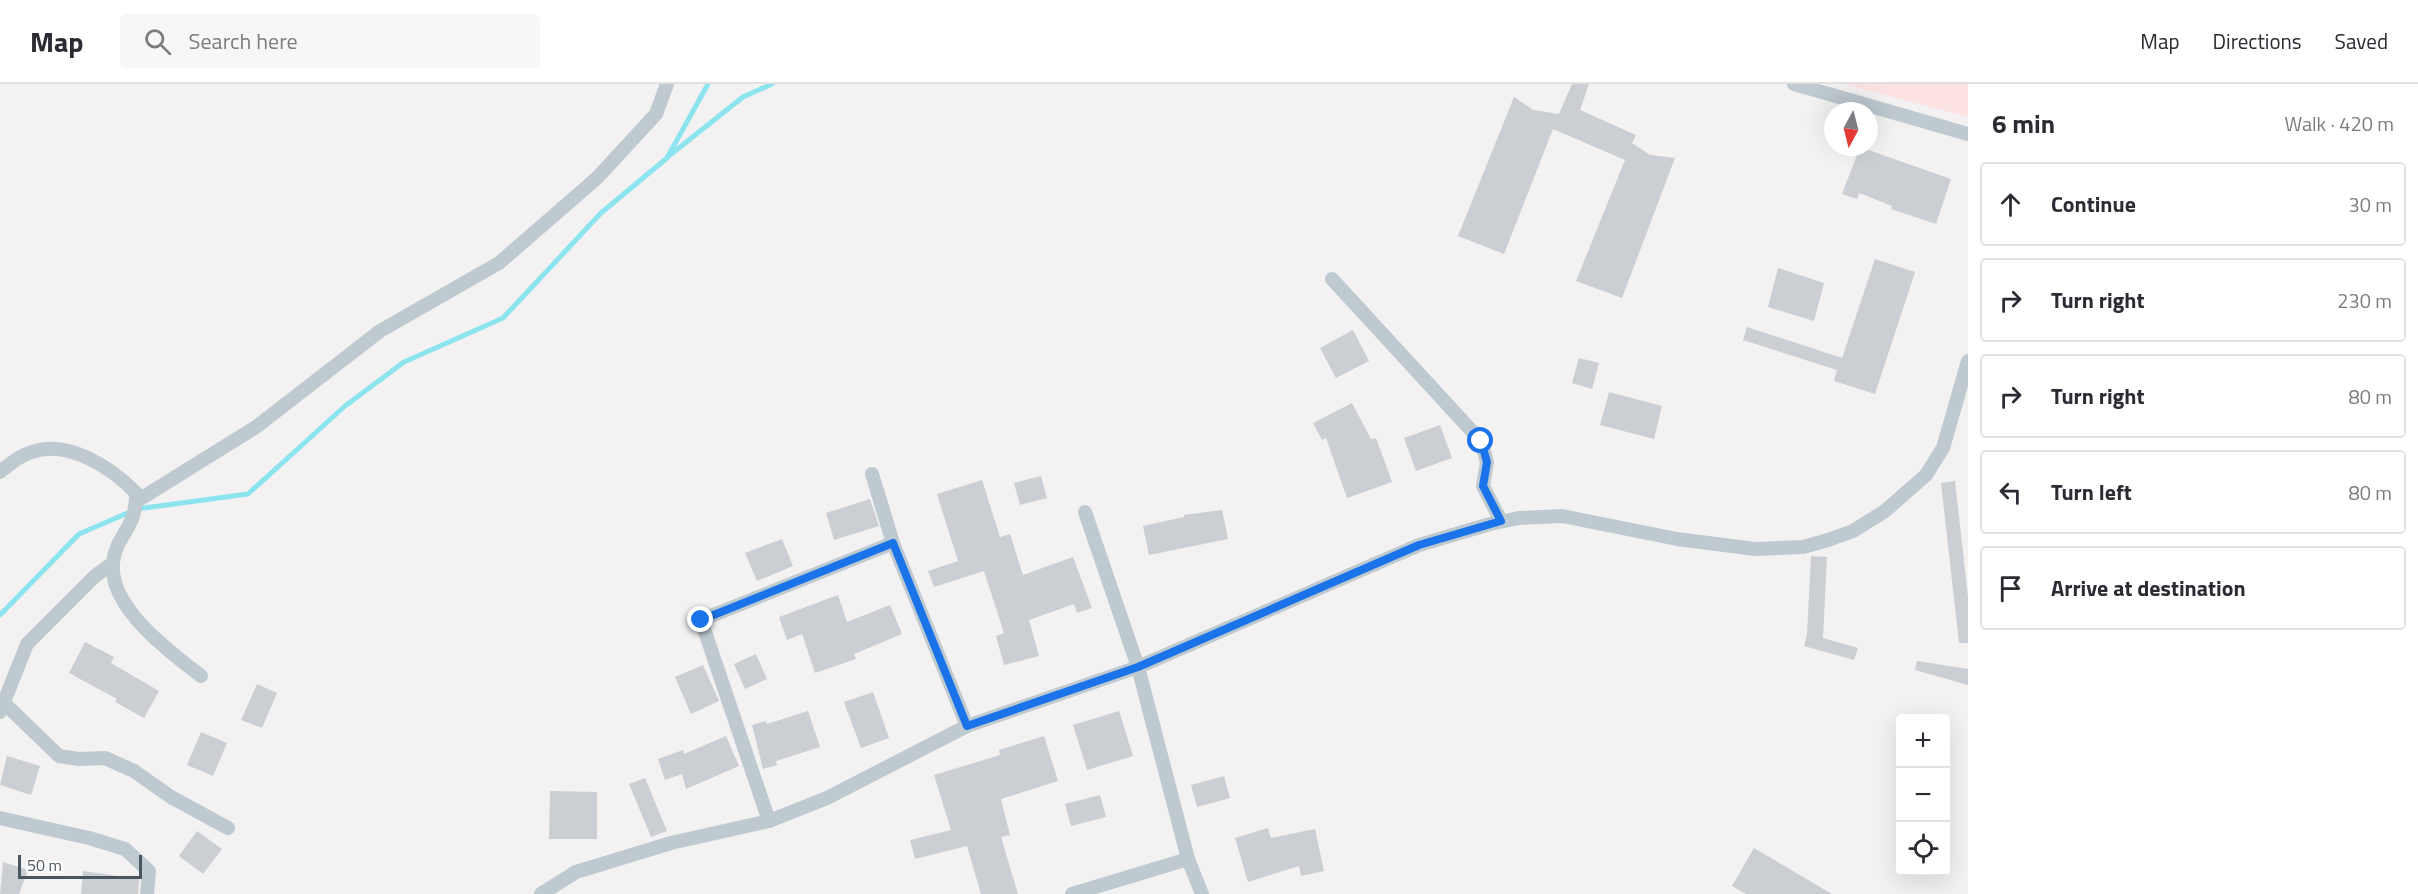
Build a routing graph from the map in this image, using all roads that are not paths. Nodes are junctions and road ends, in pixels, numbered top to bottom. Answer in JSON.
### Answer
{"nodes":[{"id":1,"x":667,"y":84,"type":"edge"},
{"id":2,"x":1794,"y":84,"type":"edge"},
{"id":3,"x":1968,"y":134,"type":"edge"},
{"id":4,"x":1332,"y":279,"type":"dead end"},
{"id":5,"x":1968,"y":361,"type":"edge"},
{"id":6,"x":0,"y":472,"type":"edge"},
{"id":7,"x":872,"y":474,"type":"dead end"},
{"id":8,"x":137,"y":497,"type":"junction"},
{"id":9,"x":1085,"y":512,"type":"dead end"},
{"id":10,"x":1501,"y":521,"type":"junction"},
{"id":11,"x":893,"y":543,"type":"junction"},
{"id":12,"x":113,"y":563,"type":"junction"},
{"id":13,"x":1138,"y":667,"type":"junction"},
{"id":14,"x":201,"y":676,"type":"dead end"},
{"id":15,"x":2,"y":707,"type":"edge"},
{"id":16,"x":967,"y":726,"type":"junction"},
{"id":17,"x":0,"y":818,"type":"edge"},
{"id":18,"x":769,"y":821,"type":"junction"},
{"id":19,"x":228,"y":828,"type":"dead end"},
{"id":20,"x":1188,"y":859,"type":"junction"},
{"id":21,"x":147,"y":894,"type":"edge"},
{"id":22,"x":540,"y":894,"type":"edge"},
{"id":23,"x":1072,"y":894,"type":"edge"},
{"id":24,"x":1202,"y":894,"type":"edge"}],
"edges":[{"from":1,"to":8,"type":"street"},
{"from":2,"to":3,"type":"street"},
{"from":4,"to":10,"type":"street"},
{"from":5,"to":10,"type":"street"},
{"from":6,"to":8,"type":"street"},
{"from":7,"to":11,"type":"street"},
{"from":8,"to":12,"type":"street"},
{"from":9,"to":13,"type":"street"},
{"from":10,"to":13,"type":"street"},
{"from":11,"to":16,"type":"street"},
{"from":11,"to":18,"type":"street"},
{"from":12,"to":14,"type":"street"},
{"from":12,"to":15,"type":"street"},
{"from":13,"to":16,"type":"street"},
{"from":13,"to":20,"type":"street"},
{"from":15,"to":19,"type":"street"},
{"from":16,"to":18,"type":"street"},
{"from":17,"to":21,"type":"street"},
{"from":18,"to":22,"type":"street"},
{"from":20,"to":23,"type":"street"},
{"from":20,"to":24,"type":"street"}]}
